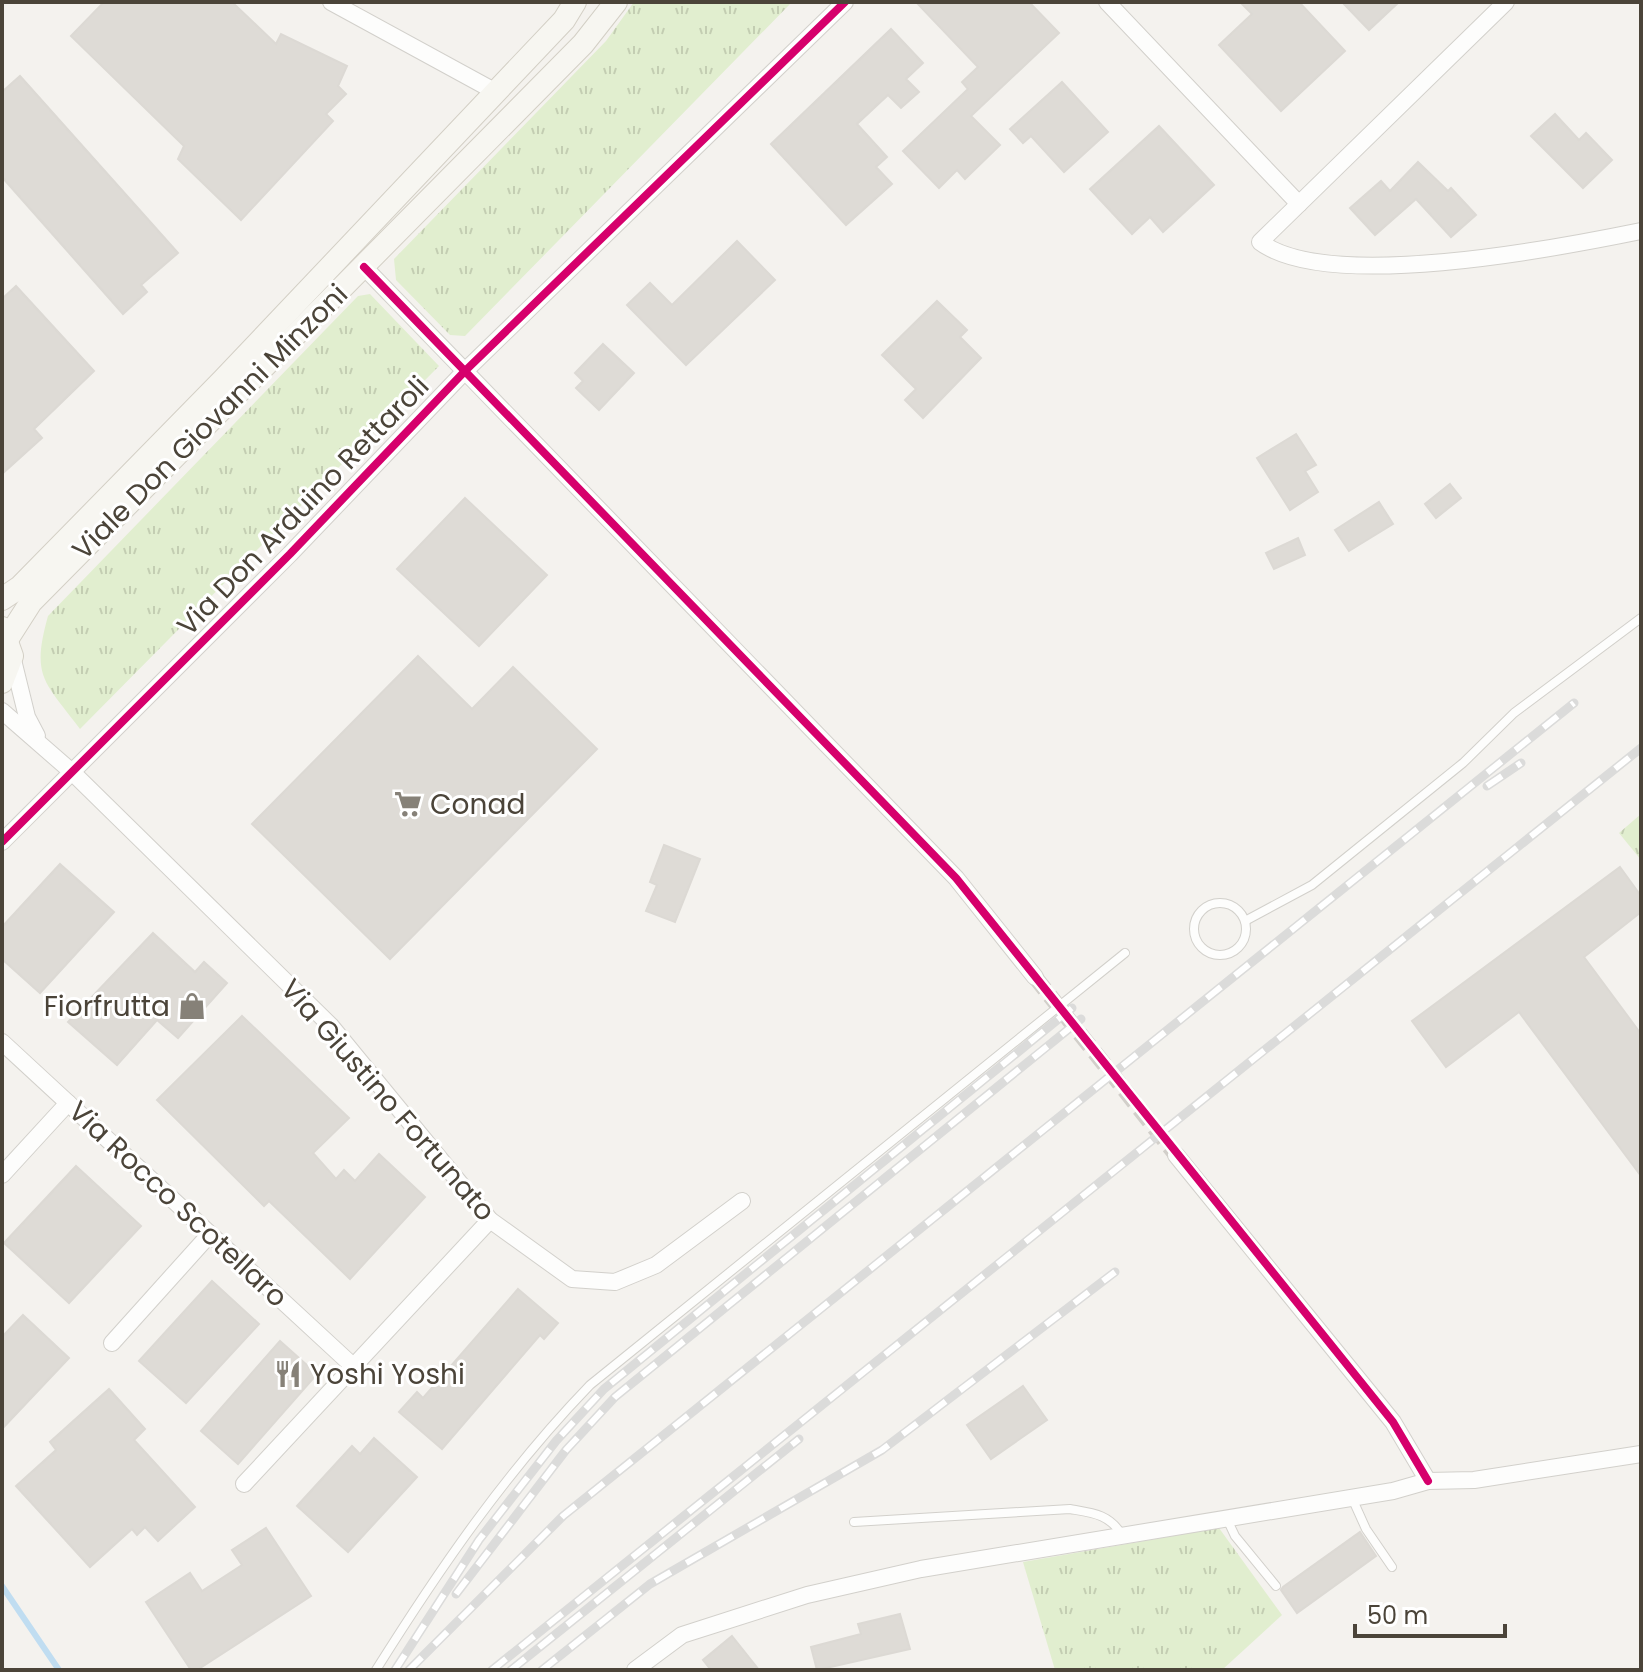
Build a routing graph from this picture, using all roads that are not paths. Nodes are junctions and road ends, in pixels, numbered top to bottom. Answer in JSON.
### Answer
{"nodes":[{"id":1,"x":331,"y":2,"type":"edge"},
{"id":2,"x":575,"y":2,"type":"edge"},
{"id":3,"x":616,"y":2,"type":"edge"},
{"id":4,"x":845,"y":2,"type":"edge"},
{"id":5,"x":1107,"y":2,"type":"edge"},
{"id":6,"x":1506,"y":2,"type":"edge"},
{"id":7,"x":496,"y":92,"type":"junction"},
{"id":8,"x":1299,"y":204,"type":"junction"},
{"id":9,"x":1641,"y":231,"type":"edge"},
{"id":10,"x":364,"y":267,"type":"junction"},
{"id":11,"x":465,"y":371,"type":"junction"},
{"id":12,"x":2,"y":599,"type":"edge"},
{"id":13,"x":1641,"y":618,"type":"edge"},
{"id":14,"x":7,"y":641,"type":"edge"},
{"id":15,"x":2,"y":682,"type":"edge"},
{"id":16,"x":2,"y":711,"type":"edge"},
{"id":17,"x":39,"y":741,"type":"junction"},
{"id":18,"x":72,"y":772,"type":"junction"},
{"id":19,"x":2,"y":842,"type":"edge"},
{"id":20,"x":1245,"y":921,"type":"junction"},
{"id":21,"x":1125,"y":953,"type":"dead end"},
{"id":22,"x":1035,"y":977,"type":"tunnel mouth"},
{"id":23,"x":2,"y":1042,"type":"edge"},
{"id":24,"x":68,"y":1103,"type":"junction"},
{"id":25,"x":1176,"y":1155,"type":"tunnel mouth"},
{"id":26,"x":2,"y":1175,"type":"edge"},
{"id":27,"x":742,"y":1201,"type":"dead end"},
{"id":28,"x":490,"y":1220,"type":"junction"},
{"id":29,"x":210,"y":1234,"type":"junction"},
{"id":30,"x":112,"y":1343,"type":"dead end"},
{"id":31,"x":354,"y":1367,"type":"junction"},
{"id":32,"x":1641,"y":1454,"type":"edge"},
{"id":33,"x":1428,"y":1481,"type":"junction"},
{"id":34,"x":244,"y":1484,"type":"dead end"},
{"id":35,"x":1352,"y":1498,"type":"junction"},
{"id":36,"x":1227,"y":1518,"type":"junction"},
{"id":37,"x":854,"y":1522,"type":"dead end"},
{"id":38,"x":1122,"y":1535,"type":"junction"},
{"id":39,"x":1392,"y":1567,"type":"dead end"},
{"id":40,"x":1276,"y":1586,"type":"dead end"},
{"id":41,"x":376,"y":1670,"type":"edge"},
{"id":42,"x":635,"y":1670,"type":"edge"}],
"edges":[{"from":1,"to":7,"type":"street"},
{"from":2,"to":7,"type":"main road","name":"Viale Don Giovanni Minzoni"},
{"from":3,"to":10,"type":"main road","name":"Viale Don Giovanni Minzoni"},
{"from":4,"to":11,"type":"street","name":"Via Don Arduino Rettaroli"},
{"from":5,"to":8,"type":"street"},
{"from":6,"to":8,"type":"street"},
{"from":7,"to":12,"type":"main road","name":"Viale Don Giovanni Minzoni"},
{"from":8,"to":9,"type":"street"},
{"from":10,"to":11,"type":"street"},
{"from":10,"to":14,"type":"main road","name":"Viale Don Giovanni Minzoni"},
{"from":11,"to":18,"type":"street","name":"Via Don Arduino Rettaroli"},
{"from":11,"to":22,"type":"street"},
{"from":13,"to":20,"type":"lane"},
{"from":14,"to":15,"type":"main road","name":"Viale Don Giovanni Minzoni"},
{"from":14,"to":17,"type":"street","name":"Via Giustino Fortunato"},
{"from":16,"to":17,"type":"street","name":"Via Giustino Fortunato"},
{"from":17,"to":18,"type":"street","name":"Via Giustino Fortunato"},
{"from":18,"to":19,"type":"street","name":"Via Don Arduino Rettaroli"},
{"from":18,"to":28,"type":"street","name":"Via Giustino Fortunato"},
{"from":20,"to":20,"type":"lane"},
{"from":21,"to":41,"type":"lane"},
{"from":23,"to":24,"type":"street","name":"Via Rocco Scotellaro"},
{"from":24,"to":26,"type":"street"},
{"from":24,"to":29,"type":"street","name":"Via Rocco Scotellaro"},
{"from":25,"to":33,"type":"street"},
{"from":27,"to":28,"type":"street","name":"Via Giustino Fortunato"},
{"from":28,"to":31,"type":"street"},
{"from":29,"to":30,"type":"street"},
{"from":29,"to":31,"type":"street","name":"Via Rocco Scotellaro"},
{"from":31,"to":34,"type":"street"},
{"from":32,"to":33,"type":"street"},
{"from":33,"to":35,"type":"street"},
{"from":35,"to":36,"type":"street"},
{"from":35,"to":39,"type":"lane"},
{"from":36,"to":38,"type":"street"},
{"from":36,"to":40,"type":"lane"},
{"from":37,"to":38,"type":"lane"},
{"from":38,"to":42,"type":"street"}]}
